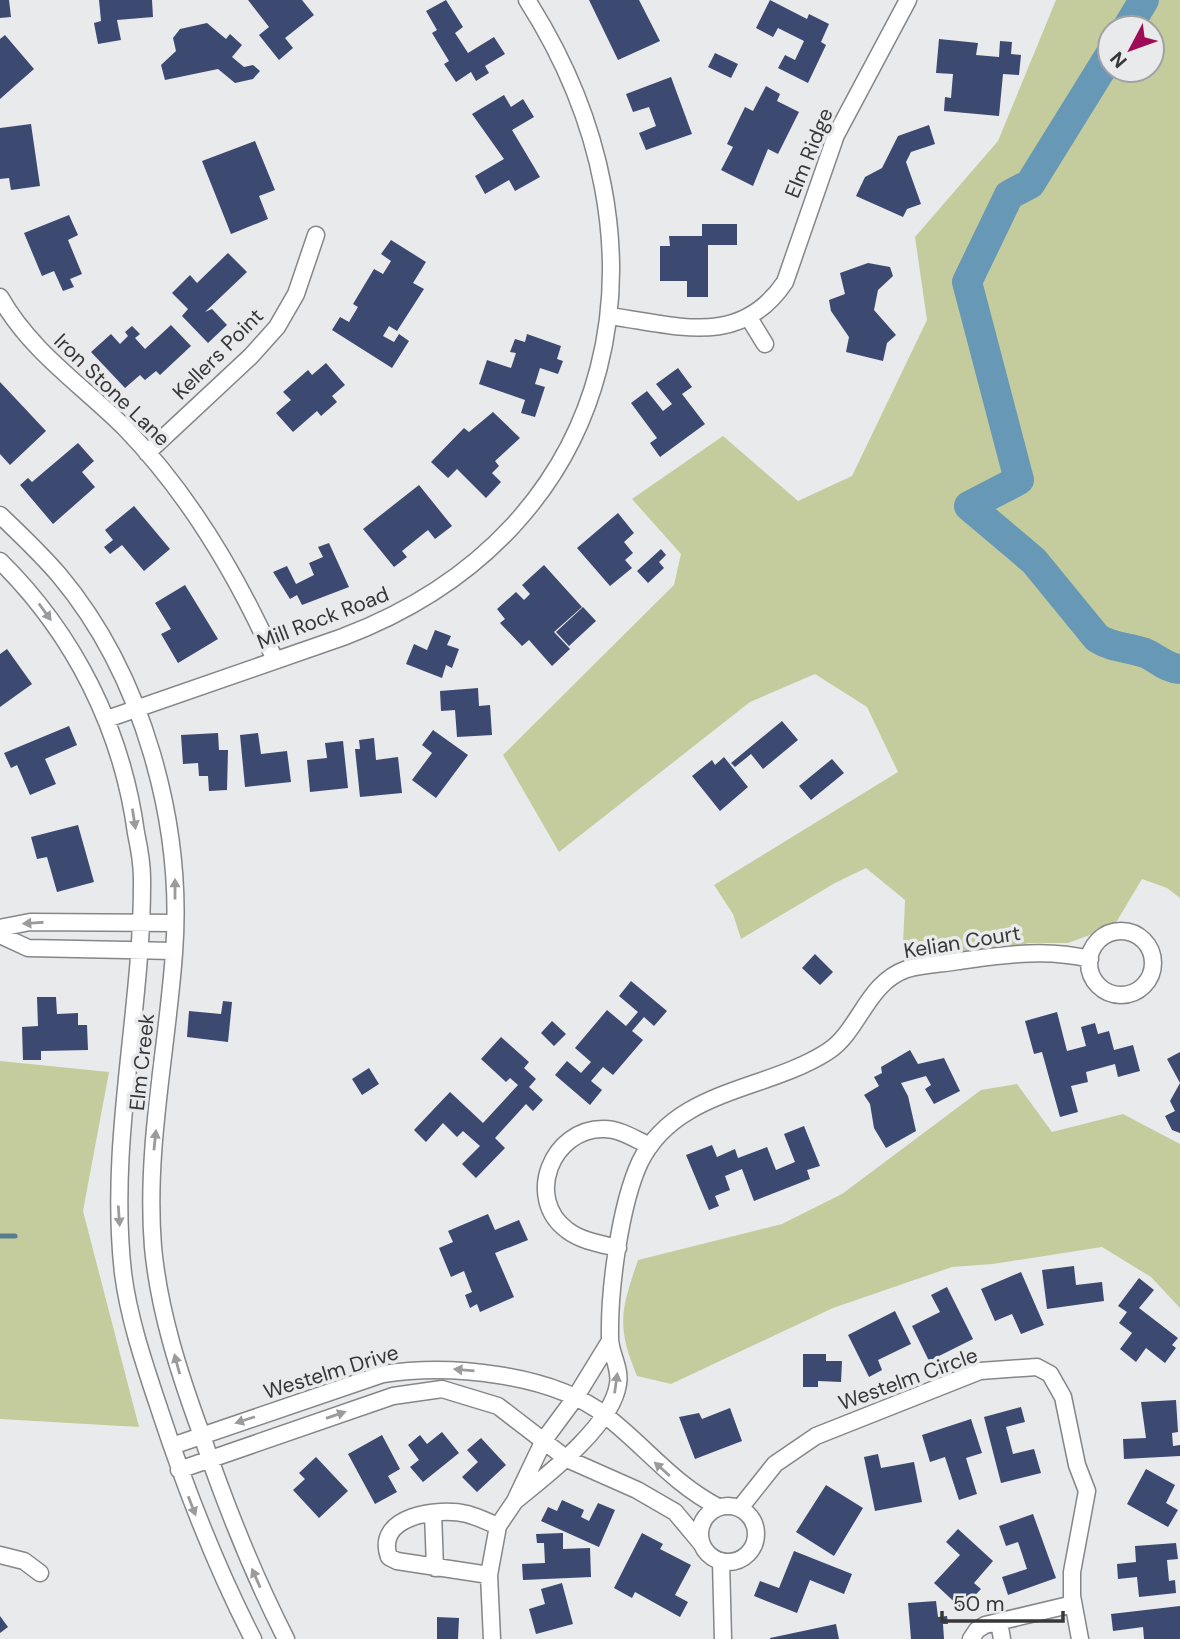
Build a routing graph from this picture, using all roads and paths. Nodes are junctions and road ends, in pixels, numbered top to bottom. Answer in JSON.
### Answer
{"nodes":[{"id":1,"x":527,"y":0,"type":"edge"},
{"id":2,"x":908,"y":0,"type":"edge"},
{"id":3,"x":316,"y":235,"type":"dead end"},
{"id":4,"x":0,"y":298,"type":"edge"},
{"id":5,"x":609,"y":316,"type":"junction"},
{"id":6,"x":749,"y":318,"type":"junction"},
{"id":7,"x":765,"y":344,"type":"dead end"},
{"id":8,"x":147,"y":453,"type":"junction"},
{"id":9,"x":0,"y":515,"type":"edge"},
{"id":10,"x":0,"y":561,"type":"edge"},
{"id":11,"x":275,"y":660,"type":"junction"},
{"id":12,"x":136,"y":711,"type":"junction"},
{"id":13,"x":107,"y":719,"type":"junction"},
{"id":14,"x":69,"y":922,"type":"junction"},
{"id":15,"x":141,"y":922,"type":"junction"},
{"id":16,"x":175,"y":923,"type":"junction"},
{"id":17,"x":0,"y":928,"type":"edge"},
{"id":18,"x":0,"y":935,"type":"edge"},
{"id":19,"x":69,"y":950,"type":"junction"},
{"id":20,"x":174,"y":951,"type":"junction"},
{"id":21,"x":138,"y":952,"type":"junction"},
{"id":22,"x":1090,"y":959,"type":"junction"},
{"id":23,"x":650,"y":1146,"type":"junction"},
{"id":24,"x":618,"y":1248,"type":"junction"},
{"id":25,"x":610,"y":1341,"type":"junction"},
{"id":26,"x":575,"y":1398,"type":"junction"},
{"id":27,"x":604,"y":1414,"type":"junction"},
{"id":28,"x":201,"y":1435,"type":"junction"},
{"id":29,"x":544,"y":1440,"type":"junction"},
{"id":30,"x":172,"y":1446,"type":"junction"},
{"id":31,"x":210,"y":1460,"type":"junction"},
{"id":32,"x":567,"y":1460,"type":"junction"},
{"id":33,"x":179,"y":1470,"type":"junction"},
{"id":34,"x":515,"y":1501,"type":"junction"},
{"id":35,"x":718,"y":1507,"type":"junction"},
{"id":36,"x":740,"y":1508,"type":"junction"},
{"id":37,"x":433,"y":1513,"type":"junction"},
{"id":38,"x":498,"y":1526,"type":"junction"},
{"id":39,"x":701,"y":1543,"type":"junction"},
{"id":40,"x":0,"y":1555,"type":"edge"},
{"id":41,"x":721,"y":1561,"type":"junction"},
{"id":42,"x":435,"y":1567,"type":"junction"},
{"id":43,"x":40,"y":1573,"type":"dead end"},
{"id":44,"x":489,"y":1575,"type":"junction"},
{"id":45,"x":1073,"y":1604,"type":"junction"},
{"id":46,"x":999,"y":1622,"type":"junction"},
{"id":47,"x":253,"y":1639,"type":"edge"},
{"id":48,"x":286,"y":1639,"type":"edge"},
{"id":49,"x":492,"y":1639,"type":"edge"},
{"id":50,"x":723,"y":1639,"type":"edge"},
{"id":51,"x":971,"y":1639,"type":"edge"},
{"id":52,"x":1002,"y":1639,"type":"edge"},
{"id":53,"x":1080,"y":1639,"type":"edge"}],
"edges":[{"from":1,"to":5,"type":"street","name":"Mill Rock Road"},
{"from":2,"to":6,"type":"street","name":"Elm Ridge"},
{"from":3,"to":8,"type":"street","name":"Kellers Point"},
{"from":4,"to":8,"type":"street","name":"Iron Stone Lane"},
{"from":5,"to":6,"type":"street","name":"Elm Ridge"},
{"from":5,"to":11,"type":"street","name":"Mill Rock Road"},
{"from":6,"to":7,"type":"street"},
{"from":8,"to":11,"type":"street","name":"Iron Stone Lane"},
{"from":9,"to":12,"type":"street","name":"Elm Creek"},
{"from":10,"to":13,"type":"street","name":"Elm Creek","one_way":true},
{"from":11,"to":12,"type":"street","name":"Mill Rock Road"},
{"from":12,"to":13,"type":"street","name":"Mill Rock Road"},
{"from":16,"to":12,"type":"street","name":"Elm Creek","one_way":true},
{"from":13,"to":15,"type":"street","name":"Elm Creek","one_way":true},
{"from":14,"to":15,"type":"street"},
{"from":14,"to":17,"type":"street","one_way":true},
{"from":14,"to":19,"type":"street"},
{"from":15,"to":16,"type":"street"},
{"from":15,"to":21,"type":"street","name":"Elm Creek"},
{"from":16,"to":20,"type":"street","name":"Elm Creek"},
{"from":18,"to":19,"type":"street"},
{"from":19,"to":21,"type":"street"},
{"from":20,"to":21,"type":"street"},
{"from":28,"to":20,"type":"street","name":"Elm Creek","one_way":true},
{"from":21,"to":30,"type":"street","name":"Elm Creek","one_way":true},
{"from":22,"to":22,"type":"street"},
{"from":22,"to":23,"type":"street","name":"Kelian Court"},
{"from":23,"to":24,"type":"street","name":"Kelian Court"},
{"from":23,"to":24,"type":"street"},
{"from":24,"to":25,"type":"street","name":"Kelian Court"},
{"from":25,"to":26,"type":"street"},
{"from":27,"to":25,"type":"street","name":"Kelian Court","one_way":true},
{"from":26,"to":27,"type":"street","name":"Westelm Drive"},
{"from":26,"to":28,"type":"street","name":"Westelm Drive","one_way":true},
{"from":26,"to":29,"type":"street"},
{"from":27,"to":32,"type":"street","name":"Kelian Court"},
{"from":35,"to":27,"type":"street","name":"Westelm Drive","one_way":true},
{"from":28,"to":30,"type":"street","name":"Westelm Drive"},
{"from":28,"to":31,"type":"street","name":"Elm Creek"},
{"from":31,"to":29,"type":"street","name":"Westelm Drive","one_way":true},
{"from":29,"to":32,"type":"street","name":"Westelm Drive"},
{"from":29,"to":34,"type":"street"},
{"from":30,"to":33,"type":"street","name":"Elm Creek"},
{"from":31,"to":33,"type":"street","name":"Westelm Drive"},
{"from":48,"to":31,"type":"street","name":"Elm Creek","one_way":true},
{"from":32,"to":34,"type":"street","name":"Kelian Court"},
{"from":32,"to":39,"type":"street","name":"Westelm Drive"},
{"from":33,"to":47,"type":"street","name":"Elm Creek","one_way":true},
{"from":34,"to":38,"type":"street"},
{"from":35,"to":36,"type":"street"},
{"from":35,"to":39,"type":"street"},
{"from":36,"to":41,"type":"street"},
{"from":36,"to":45,"type":"street","name":"Westelm Circle"},
{"from":37,"to":38,"type":"street"},
{"from":37,"to":42,"type":"street"},
{"from":37,"to":42,"type":"street"},
{"from":38,"to":44,"type":"street"},
{"from":39,"to":41,"type":"street"},
{"from":40,"to":43,"type":"street"},
{"from":41,"to":50,"type":"street"},
{"from":42,"to":44,"type":"street"},
{"from":44,"to":49,"type":"street"},
{"from":45,"to":46,"type":"street"},
{"from":45,"to":53,"type":"street","name":"Westelm Circle"},
{"from":46,"to":51,"type":"street"},
{"from":46,"to":52,"type":"street"}]}
